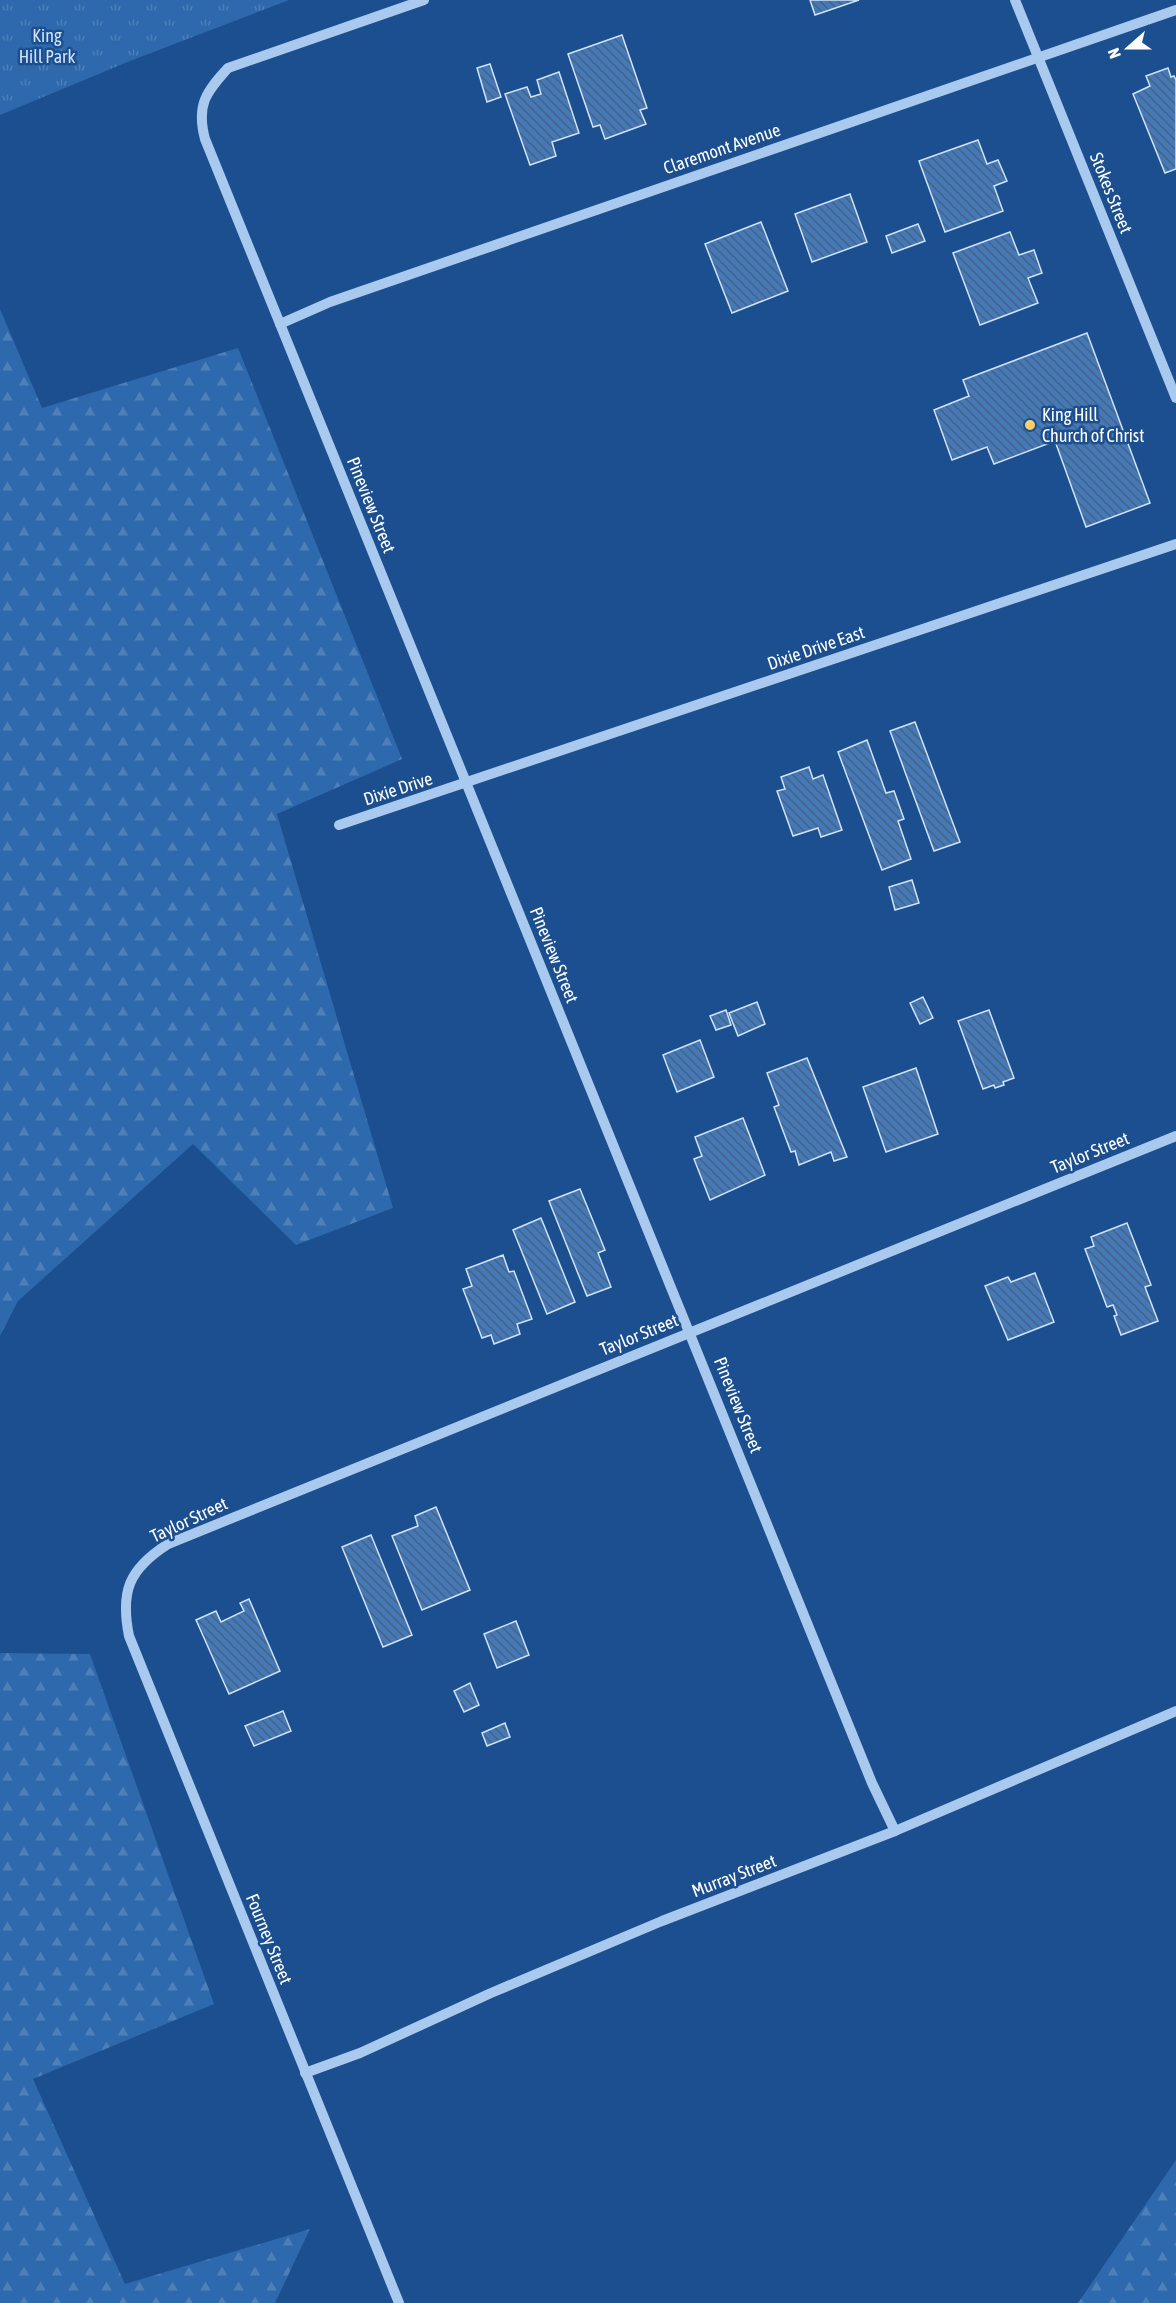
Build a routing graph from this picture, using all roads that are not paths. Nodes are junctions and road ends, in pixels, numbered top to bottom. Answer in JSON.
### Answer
{"nodes":[{"id":1,"x":424,"y":0,"type":"edge"},
{"id":2,"x":1015,"y":0,"type":"edge"},
{"id":3,"x":1176,"y":10,"type":"edge"},
{"id":4,"x":1038,"y":57,"type":"junction"},
{"id":5,"x":280,"y":324,"type":"junction"},
{"id":6,"x":1176,"y":398,"type":"edge"},
{"id":7,"x":1176,"y":544,"type":"edge"},
{"id":8,"x":467,"y":783,"type":"junction"},
{"id":9,"x":339,"y":825,"type":"dead end"},
{"id":10,"x":1176,"y":1136,"type":"edge"},
{"id":11,"x":691,"y":1332,"type":"junction"},
{"id":12,"x":129,"y":1584,"type":"joint"},
{"id":13,"x":1176,"y":1711,"type":"edge"},
{"id":14,"x":895,"y":1831,"type":"junction"},
{"id":15,"x":305,"y":2073,"type":"junction"},
{"id":16,"x":399,"y":2303,"type":"edge"}],
"edges":[{"from":1,"to":5,"type":"street","name":"Pineview Street"},
{"from":2,"to":4,"type":"street","name":"Stokes Street"},
{"from":3,"to":4,"type":"street","name":"Claremont Avenue"},
{"from":4,"to":5,"type":"street","name":"Claremont Avenue"},
{"from":4,"to":6,"type":"street","name":"Stokes Street"},
{"from":5,"to":8,"type":"street","name":"Pineview Street"},
{"from":7,"to":8,"type":"street","name":"Dixie Drive East"},
{"from":8,"to":9,"type":"street","name":"Dixie Drive"},
{"from":8,"to":11,"type":"street","name":"Pineview Street"},
{"from":10,"to":11,"type":"street","name":"Taylor Street"},
{"from":11,"to":12,"type":"street","name":"Taylor Street"},
{"from":11,"to":14,"type":"street","name":"Pineview Street"},
{"from":12,"to":15,"type":"street","name":"Fourney Street"},
{"from":13,"to":14,"type":"street","name":"Murray Street"},
{"from":14,"to":15,"type":"street","name":"Murray Street"},
{"from":15,"to":16,"type":"street","name":"Fourney Street"}]}
